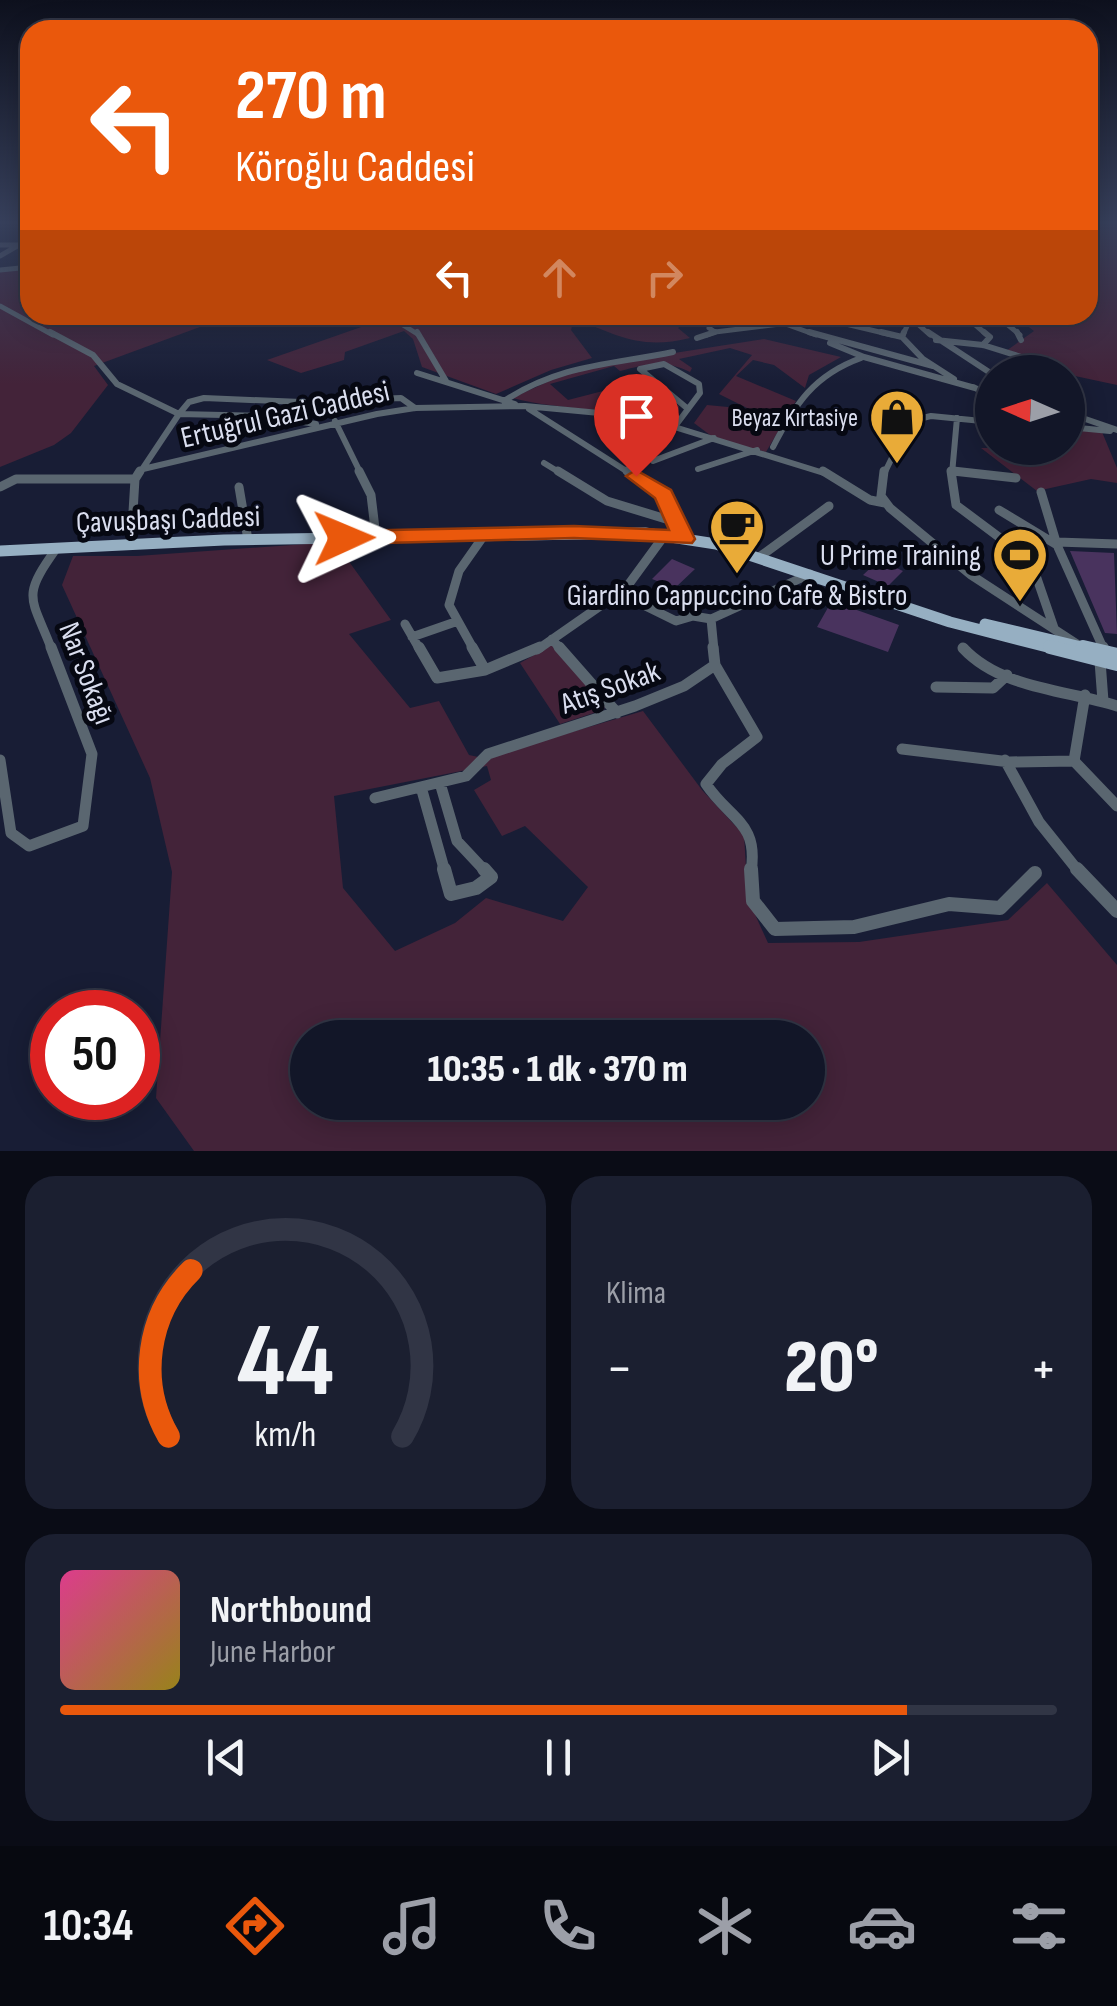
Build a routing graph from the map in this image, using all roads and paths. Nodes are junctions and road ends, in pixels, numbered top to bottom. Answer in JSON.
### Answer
{"nodes":[{"id":1,"x":41,"y":325,"type":"edge"},
{"id":2,"x":404,"y":325,"type":"edge"},
{"id":3,"x":711,"y":325,"type":"edge"},
{"id":4,"x":774,"y":325,"type":"edge"},
{"id":5,"x":786,"y":325,"type":"edge"},
{"id":6,"x":829,"y":325,"type":"edge"},
{"id":7,"x":856,"y":325,"type":"edge"},
{"id":8,"x":908,"y":325,"type":"edge"},
{"id":9,"x":921,"y":325,"type":"edge"},
{"id":10,"x":974,"y":325,"type":"edge"},
{"id":11,"x":1008,"y":325,"type":"edge"},
{"id":12,"x":715,"y":332,"type":"junction"},
{"id":13,"x":697,"y":338,"type":"dead end"},
{"id":14,"x":824,"y":338,"type":"junction"},
{"id":15,"x":902,"y":338,"type":"junction"},
{"id":16,"x":936,"y":340,"type":"junction"},
{"id":17,"x":1020,"y":340,"type":"dead end"},
{"id":18,"x":983,"y":344,"type":"junction"},
{"id":19,"x":673,"y":352,"type":"dead end"},
{"id":20,"x":1015,"y":355,"type":"edge"},
{"id":21,"x":864,"y":358,"type":"junction"},
{"id":22,"x":975,"y":363,"type":"edge"},
{"id":23,"x":933,"y":366,"type":"junction"},
{"id":24,"x":418,"y":373,"type":"dead end"},
{"id":25,"x":447,"y":382,"type":"junction"},
{"id":26,"x":975,"y":388,"type":"joint"},
{"id":27,"x":504,"y":401,"type":"junction"},
{"id":28,"x":525,"y":406,"type":"junction"},
{"id":29,"x":416,"y":408,"type":"junction"},
{"id":30,"x":688,"y":410,"type":"junction"},
{"id":31,"x":179,"y":414,"type":"junction"},
{"id":32,"x":958,"y":418,"type":"junction"},
{"id":33,"x":975,"y":420,"type":"edge"},
{"id":34,"x":335,"y":421,"type":"junction"},
{"id":35,"x":1085,"y":422,"type":"edge"},
{"id":36,"x":322,"y":424,"type":"junction"},
{"id":37,"x":676,"y":425,"type":"junction"},
{"id":38,"x":1085,"y":425,"type":"edge"},
{"id":39,"x":1090,"y":425,"type":"junction"},
{"id":40,"x":1117,"y":431,"type":"edge"},
{"id":41,"x":714,"y":438,"type":"junction"},
{"id":42,"x":774,"y":446,"type":"dead end"},
{"id":43,"x":758,"y":450,"type":"junction"},
{"id":44,"x":653,"y":461,"type":"dead end"},
{"id":45,"x":544,"y":463,"type":"dead end"},
{"id":46,"x":143,"y":469,"type":"junction"},
{"id":47,"x":698,"y":470,"type":"dead end"},
{"id":48,"x":951,"y":471,"type":"junction"},
{"id":49,"x":135,"y":478,"type":"junction"},
{"id":50,"x":1016,"y":478,"type":"dead end"},
{"id":51,"x":0,"y":486,"type":"edge"},
{"id":52,"x":239,"y":487,"type":"dead end"},
{"id":53,"x":1041,"y":492,"type":"dead end"},
{"id":54,"x":885,"y":503,"type":"junction"},
{"id":55,"x":829,"y":506,"type":"dead end"},
{"id":56,"x":999,"y":510,"type":"dead end"},
{"id":57,"x":679,"y":523,"type":"junction"},
{"id":58,"x":485,"y":534,"type":"junction"},
{"id":59,"x":664,"y":536,"type":"junction"},
{"id":60,"x":376,"y":537,"type":"junction"},
{"id":61,"x":684,"y":539,"type":"junction"},
{"id":62,"x":248,"y":540,"type":"junction"},
{"id":63,"x":1057,"y":543,"type":"junction"},
{"id":64,"x":1117,"y":544,"type":"edge"},
{"id":65,"x":131,"y":545,"type":"junction"},
{"id":66,"x":56,"y":548,"type":"junction"},
{"id":67,"x":0,"y":551,"type":"edge"},
{"id":68,"x":758,"y":558,"type":"junction"},
{"id":69,"x":810,"y":574,"type":"junction"},
{"id":70,"x":619,"y":593,"type":"junction"},
{"id":71,"x":711,"y":619,"type":"junction"},
{"id":72,"x":458,"y":621,"type":"junction"},
{"id":73,"x":405,"y":624,"type":"dead end"},
{"id":74,"x":1054,"y":628,"type":"junction"},
{"id":75,"x":412,"y":637,"type":"junction"},
{"id":76,"x":552,"y":639,"type":"junction"},
{"id":77,"x":964,"y":648,"type":"dead end"},
{"id":78,"x":1100,"y":655,"type":"edge"},
{"id":79,"x":1117,"y":664,"type":"edge"},
{"id":80,"x":715,"y":665,"type":"junction"},
{"id":81,"x":485,"y":670,"type":"junction"},
{"id":82,"x":1006,"y":675,"type":"junction"},
{"id":83,"x":936,"y":687,"type":"dead end"},
{"id":84,"x":1085,"y":696,"type":"junction"},
{"id":85,"x":1103,"y":700,"type":"junction"},
{"id":86,"x":1117,"y":706,"type":"edge"},
{"id":87,"x":617,"y":713,"type":"junction"},
{"id":88,"x":902,"y":749,"type":"dead end"},
{"id":89,"x":1005,"y":760,"type":"junction"},
{"id":90,"x":1074,"y":761,"type":"junction"},
{"id":91,"x":1,"y":769,"type":"edge"},
{"id":92,"x":440,"y":782,"type":"junction"},
{"id":93,"x":421,"y":787,"type":"junction"},
{"id":94,"x":375,"y":798,"type":"dead end"},
{"id":95,"x":1117,"y":806,"type":"edge"},
{"id":96,"x":29,"y":846,"type":"joint"},
{"id":97,"x":1035,"y":874,"type":"dead end"},
{"id":98,"x":1117,"y":911,"type":"edge"}],
"edges":[{"from":1,"to":31,"type":"street"},
{"from":2,"to":25,"type":"street"},
{"from":3,"to":12,"type":"street"},
{"from":4,"to":12,"type":"street"},
{"from":5,"to":14,"type":"street"},
{"from":6,"to":14,"type":"street"},
{"from":7,"to":15,"type":"street"},
{"from":8,"to":15,"type":"street"},
{"from":9,"to":16,"type":"street"},
{"from":10,"to":18,"type":"street"},
{"from":11,"to":17,"type":"street"},
{"from":12,"to":13,"type":"street"},
{"from":14,"to":21,"type":"street"},
{"from":14,"to":23,"type":"street"},
{"from":15,"to":23,"type":"street"},
{"from":16,"to":18,"type":"street"},
{"from":16,"to":22,"type":"street"},
{"from":18,"to":20,"type":"street"},
{"from":19,"to":27,"type":"street"},
{"from":21,"to":26,"type":"street"},
{"from":21,"to":42,"type":"street"},
{"from":23,"to":26,"type":"street"},
{"from":24,"to":25,"type":"street"},
{"from":25,"to":27,"type":"street"},
{"from":27,"to":28,"type":"street"},
{"from":28,"to":29,"type":"street","name":"Ertuğrul Gazi Caddesi"},
{"from":28,"to":37,"type":"street","name":"Ertuğrul Gazi Caddesi"},
{"from":28,"to":57,"type":"street"},
{"from":29,"to":31,"type":"street"},
{"from":29,"to":34,"type":"street","name":"Ertuğrul Gazi Caddesi"},
{"from":30,"to":30,"type":"street"},
{"from":30,"to":37,"type":"street"},
{"from":31,"to":36,"type":"street"},
{"from":31,"to":46,"type":"street"},
{"from":32,"to":33,"type":"street"},
{"from":32,"to":48,"type":"street"},
{"from":32,"to":54,"type":"street"},
{"from":34,"to":36,"type":"street","name":"Ertuğrul Gazi Caddesi"},
{"from":34,"to":60,"type":"street"},
{"from":35,"to":39,"type":"street"},
{"from":36,"to":46,"type":"street","name":"Ertuğrul Gazi Caddesi"},
{"from":37,"to":41,"type":"street","name":"Ertuğrul Gazi Caddesi"},
{"from":38,"to":39,"type":"street"},
{"from":39,"to":40,"type":"street"},
{"from":41,"to":43,"type":"street","name":"Ertuğrul Gazi Caddesi"},
{"from":41,"to":44,"type":"street"},
{"from":43,"to":47,"type":"street"},
{"from":43,"to":54,"type":"street","name":"Ertuğrul Gazi Caddesi"},
{"from":45,"to":57,"type":"street"},
{"from":46,"to":49,"type":"street"},
{"from":48,"to":50,"type":"street"},
{"from":48,"to":74,"type":"street"},
{"from":49,"to":51,"type":"street"},
{"from":49,"to":65,"type":"street"},
{"from":52,"to":62,"type":"street"},
{"from":53,"to":63,"type":"street"},
{"from":54,"to":74,"type":"street","name":"Ertuğrul Gazi Caddesi"},
{"from":55,"to":68,"type":"street"},
{"from":56,"to":63,"type":"street"},
{"from":57,"to":61,"type":"street"},
{"from":58,"to":59,"type":"main road","name":"Çavuşbaşı Caddesi"},
{"from":58,"to":60,"type":"main road","name":"Çavuşbaşı Caddesi"},
{"from":58,"to":72,"type":"street"},
{"from":59,"to":61,"type":"main road","name":"Çavuşbaşı Caddesi"},
{"from":59,"to":70,"type":"street"},
{"from":60,"to":62,"type":"main road","name":"Çavuşbaşı Caddesi"},
{"from":61,"to":68,"type":"main road","name":"Çavuşbaşı Caddesi"},
{"from":62,"to":65,"type":"main road","name":"Çavuşbaşı Caddesi"},
{"from":63,"to":64,"type":"street"},
{"from":63,"to":78,"type":"street"},
{"from":65,"to":66,"type":"main road","name":"Çavuşbaşı Caddesi"},
{"from":66,"to":67,"type":"main road","name":"Çavuşbaşı Caddesi"},
{"from":66,"to":96,"type":"street","name":"Nar Sokağı"},
{"from":68,"to":69,"type":"main road","name":"Çavuşbaşı Caddesi"},
{"from":69,"to":71,"type":"street"},
{"from":69,"to":78,"type":"main road","name":"Çavuşbaşı Caddesi"},
{"from":70,"to":71,"type":"street"},
{"from":70,"to":76,"type":"street"},
{"from":71,"to":80,"type":"street"},
{"from":72,"to":75,"type":"street"},
{"from":72,"to":81,"type":"street"},
{"from":73,"to":75,"type":"street"},
{"from":74,"to":78,"type":"street","name":"Ertuğrul Gazi Caddesi"},
{"from":75,"to":81,"type":"street"},
{"from":76,"to":81,"type":"street"},
{"from":76,"to":87,"type":"street"},
{"from":77,"to":82,"type":"street"},
{"from":78,"to":79,"type":"main road","name":"Çavuşbaşı Caddesi"},
{"from":78,"to":85,"type":"street"},
{"from":80,"to":87,"type":"street","name":"Atış Sokak"},
{"from":80,"to":97,"type":"street"},
{"from":82,"to":83,"type":"street"},
{"from":82,"to":84,"type":"street"},
{"from":84,"to":85,"type":"street"},
{"from":84,"to":90,"type":"street"},
{"from":85,"to":86,"type":"street"},
{"from":87,"to":92,"type":"street","name":"Atış Sokak"},
{"from":88,"to":89,"type":"street"},
{"from":89,"to":90,"type":"street"},
{"from":89,"to":98,"type":"street"},
{"from":90,"to":95,"type":"street"},
{"from":91,"to":96,"type":"street"},
{"from":92,"to":93,"type":"street","name":"Atış Sokak"},
{"from":92,"to":93,"type":"street"},
{"from":93,"to":94,"type":"street","name":"Atış Sokak"}]}
